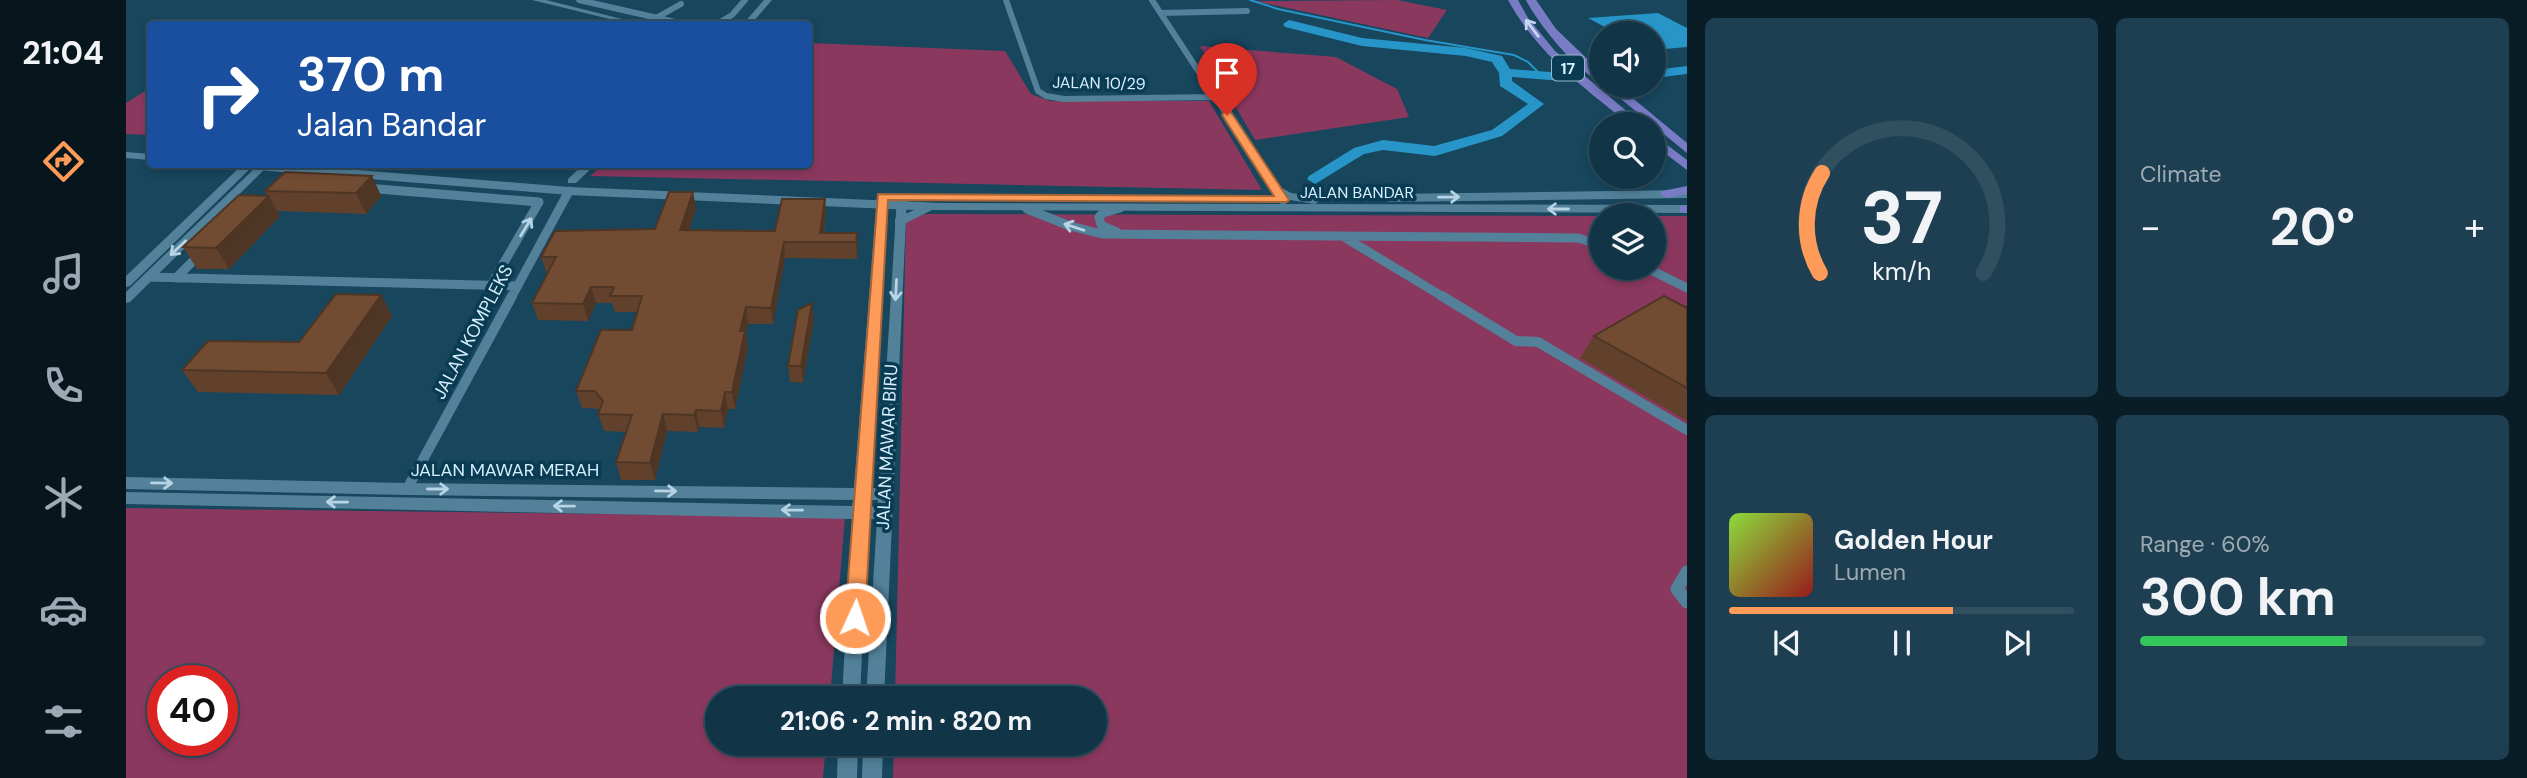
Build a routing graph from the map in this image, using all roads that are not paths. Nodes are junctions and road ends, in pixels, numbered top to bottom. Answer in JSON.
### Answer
{"nodes":[{"id":1,"x":536,"y":0,"type":"edge"},
{"id":2,"x":579,"y":0,"type":"edge"},
{"id":3,"x":745,"y":0,"type":"edge"},
{"id":4,"x":768,"y":0,"type":"edge"},
{"id":5,"x":1006,"y":0,"type":"edge"},
{"id":6,"x":1152,"y":0,"type":"edge"},
{"id":7,"x":1513,"y":0,"type":"edge"},
{"id":8,"x":1531,"y":0,"type":"edge"},
{"id":9,"x":593,"y":1,"type":"edge"},
{"id":10,"x":681,"y":4,"type":"dead end"},
{"id":11,"x":615,"y":8,"type":"junction"},
{"id":12,"x":1247,"y":11,"type":"dead end"},
{"id":13,"x":1161,"y":13,"type":"junction"},
{"id":14,"x":601,"y":16,"type":"junction"},
{"id":15,"x":656,"y":18,"type":"junction"},
{"id":16,"x":624,"y":21,"type":"edge"},
{"id":17,"x":670,"y":21,"type":"edge"},
{"id":18,"x":722,"y":21,"type":"edge"},
{"id":19,"x":750,"y":21,"type":"edge"},
{"id":20,"x":1589,"y":66,"type":"edge"},
{"id":21,"x":1216,"y":97,"type":"junction"},
{"id":22,"x":1625,"y":98,"type":"edge"},
{"id":23,"x":1622,"y":112,"type":"edge"},
{"id":24,"x":126,"y":145,"type":"edge"},
{"id":25,"x":147,"y":147,"type":"edge"},
{"id":26,"x":1666,"y":149,"type":"edge"},
{"id":27,"x":1687,"y":149,"type":"edge"},
{"id":28,"x":126,"y":155,"type":"edge"},
{"id":29,"x":147,"y":157,"type":"edge"},
{"id":30,"x":1687,"y":167,"type":"edge"},
{"id":31,"x":255,"y":168,"type":"edge"},
{"id":32,"x":255,"y":168,"type":"edge"},
{"id":33,"x":288,"y":168,"type":"edge"},
{"id":34,"x":402,"y":168,"type":"edge"},
{"id":35,"x":587,"y":168,"type":"edge"},
{"id":36,"x":571,"y":186,"type":"junction"},
{"id":37,"x":358,"y":187,"type":"edge"},
{"id":38,"x":1687,"y":192,"type":"edge"},
{"id":39,"x":1279,"y":194,"type":"junction"},
{"id":40,"x":1667,"y":194,"type":"joint"},
{"id":41,"x":882,"y":201,"type":"junction"},
{"id":42,"x":901,"y":201,"type":"junction"},
{"id":43,"x":1318,"y":204,"type":"junction"},
{"id":44,"x":942,"y":207,"type":"junction"},
{"id":45,"x":1120,"y":208,"type":"junction"},
{"id":46,"x":1027,"y":209,"type":"junction"},
{"id":47,"x":1253,"y":209,"type":"junction"},
{"id":48,"x":1686,"y":209,"type":"edge"},
{"id":49,"x":900,"y":222,"type":"junction"},
{"id":50,"x":1123,"y":234,"type":"junction"},
{"id":51,"x":1343,"y":236,"type":"junction"},
{"id":52,"x":213,"y":241,"type":"edge"},
{"id":53,"x":1589,"y":241,"type":"edge"},
{"id":54,"x":148,"y":277,"type":"junction"},
{"id":55,"x":176,"y":278,"type":"junction"},
{"id":56,"x":1666,"y":278,"type":"edge"},
{"id":57,"x":126,"y":283,"type":"edge"},
{"id":58,"x":491,"y":285,"type":"junction"},
{"id":59,"x":518,"y":286,"type":"junction"},
{"id":60,"x":1687,"y":288,"type":"edge"},
{"id":61,"x":126,"y":299,"type":"edge"},
{"id":62,"x":1687,"y":430,"type":"edge"},
{"id":63,"x":126,"y":483,"type":"edge"},
{"id":64,"x":407,"y":489,"type":"junction"},
{"id":65,"x":861,"y":494,"type":"junction"},
{"id":66,"x":884,"y":494,"type":"junction"},
{"id":67,"x":126,"y":498,"type":"edge"},
{"id":68,"x":860,"y":512,"type":"junction"},
{"id":69,"x":883,"y":513,"type":"junction"},
{"id":70,"x":1687,"y":572,"type":"edge"},
{"id":71,"x":1687,"y":602,"type":"edge"},
{"id":72,"x":852,"y":686,"type":"edge"},
{"id":73,"x":876,"y":686,"type":"edge"},
{"id":74,"x":848,"y":756,"type":"edge"},
{"id":75,"x":873,"y":756,"type":"edge"},
{"id":76,"x":847,"y":778,"type":"edge"},
{"id":77,"x":872,"y":778,"type":"edge"}],
"edges":[{"from":1,"to":14,"type":"street"},
{"from":2,"to":9,"type":"street"},
{"from":3,"to":18,"type":"street"},
{"from":4,"to":19,"type":"street"},
{"from":5,"to":21,"type":"street","name":"JALAN 10/29"},
{"from":6,"to":13,"type":"street"},
{"from":23,"to":7,"type":"main road","number":"17","one_way":true},
{"from":8,"to":20,"type":"main road","number":"17"},
{"from":9,"to":11,"type":"street"},
{"from":10,"to":15,"type":"street"},
{"from":11,"to":14,"type":"street"},
{"from":11,"to":15,"type":"street"},
{"from":12,"to":13,"type":"street"},
{"from":13,"to":21,"type":"street"},
{"from":14,"to":16,"type":"street"},
{"from":15,"to":17,"type":"street"},
{"from":21,"to":39,"type":"street"},
{"from":22,"to":27,"type":"main road"},
{"from":24,"to":25,"type":"main road"},
{"from":26,"to":30,"type":"main road"},
{"from":28,"to":29,"type":"main road"},
{"from":31,"to":54,"type":"street","one_way":true},
{"from":32,"to":57,"type":"street"},
{"from":33,"to":36,"type":"main road","name":"JALAN BANDAR"},
{"from":34,"to":36,"type":"main road","name":"JALAN BANDAR"},
{"from":35,"to":36,"type":"street"},
{"from":36,"to":41,"type":"main road","name":"JALAN BANDAR"},
{"from":36,"to":59,"type":"street","name":"JALAN KOMPLEKS"},
{"from":58,"to":37,"type":"street","one_way":true},
{"from":38,"to":40,"type":"main road"},
{"from":39,"to":42,"type":"main road","name":"JALAN BANDAR"},
{"from":39,"to":43,"type":"main road","name":"JALAN BANDAR"},
{"from":39,"to":47,"type":"main road"},
{"from":43,"to":40,"type":"main road","name":"JALAN BANDAR","one_way":true},
{"from":41,"to":42,"type":"main road","name":"JALAN BANDAR"},
{"from":41,"to":65,"type":"street","name":"JALAN MAWAR BIRU"},
{"from":42,"to":44,"type":"main road","name":"JALAN BANDAR"},
{"from":42,"to":49,"type":"street","name":"JALAN MAWAR BIRU"},
{"from":43,"to":47,"type":"main road","name":"JALAN BANDAR"},
{"from":48,"to":43,"type":"main road","name":"JALAN BANDAR","one_way":true},
{"from":44,"to":46,"type":"main road","name":"JALAN BANDAR"},
{"from":44,"to":49,"type":"main road"},
{"from":45,"to":46,"type":"main road","name":"JALAN BANDAR"},
{"from":45,"to":47,"type":"main road","name":"JALAN BANDAR"},
{"from":45,"to":50,"type":"street"},
{"from":50,"to":46,"type":"street","one_way":true},
{"from":49,"to":66,"type":"street","name":"JALAN MAWAR BIRU","one_way":true},
{"from":50,"to":51,"type":"street"},
{"from":51,"to":53,"type":"street"},
{"from":51,"to":62,"type":"street"},
{"from":52,"to":55,"type":"street"},
{"from":54,"to":55,"type":"street"},
{"from":54,"to":61,"type":"street"},
{"from":55,"to":58,"type":"street"},
{"from":56,"to":60,"type":"street"},
{"from":58,"to":59,"type":"street"},
{"from":59,"to":64,"type":"street","name":"JALAN KOMPLEKS"},
{"from":63,"to":64,"type":"street","name":"JALAN MAWAR MERAH","one_way":true},
{"from":64,"to":65,"type":"street","name":"JALAN MAWAR MERAH","one_way":true},
{"from":65,"to":66,"type":"street","name":"JALAN MAWAR MERAH"},
{"from":65,"to":68,"type":"street","name":"JALAN MAWAR BIRU"},
{"from":66,"to":69,"type":"street","name":"JALAN MAWAR BIRU"},
{"from":68,"to":67,"type":"street","name":"JALAN MAWAR MERAH","one_way":true},
{"from":68,"to":69,"type":"street","name":"JALAN MAWAR MERAH"},
{"from":68,"to":72,"type":"street","name":"JALAN MAWAR BIRU"},
{"from":69,"to":73,"type":"street","name":"JALAN MAWAR BIRU"},
{"from":70,"to":71,"type":"street"},
{"from":74,"to":76,"type":"street"},
{"from":75,"to":77,"type":"street"}]}
